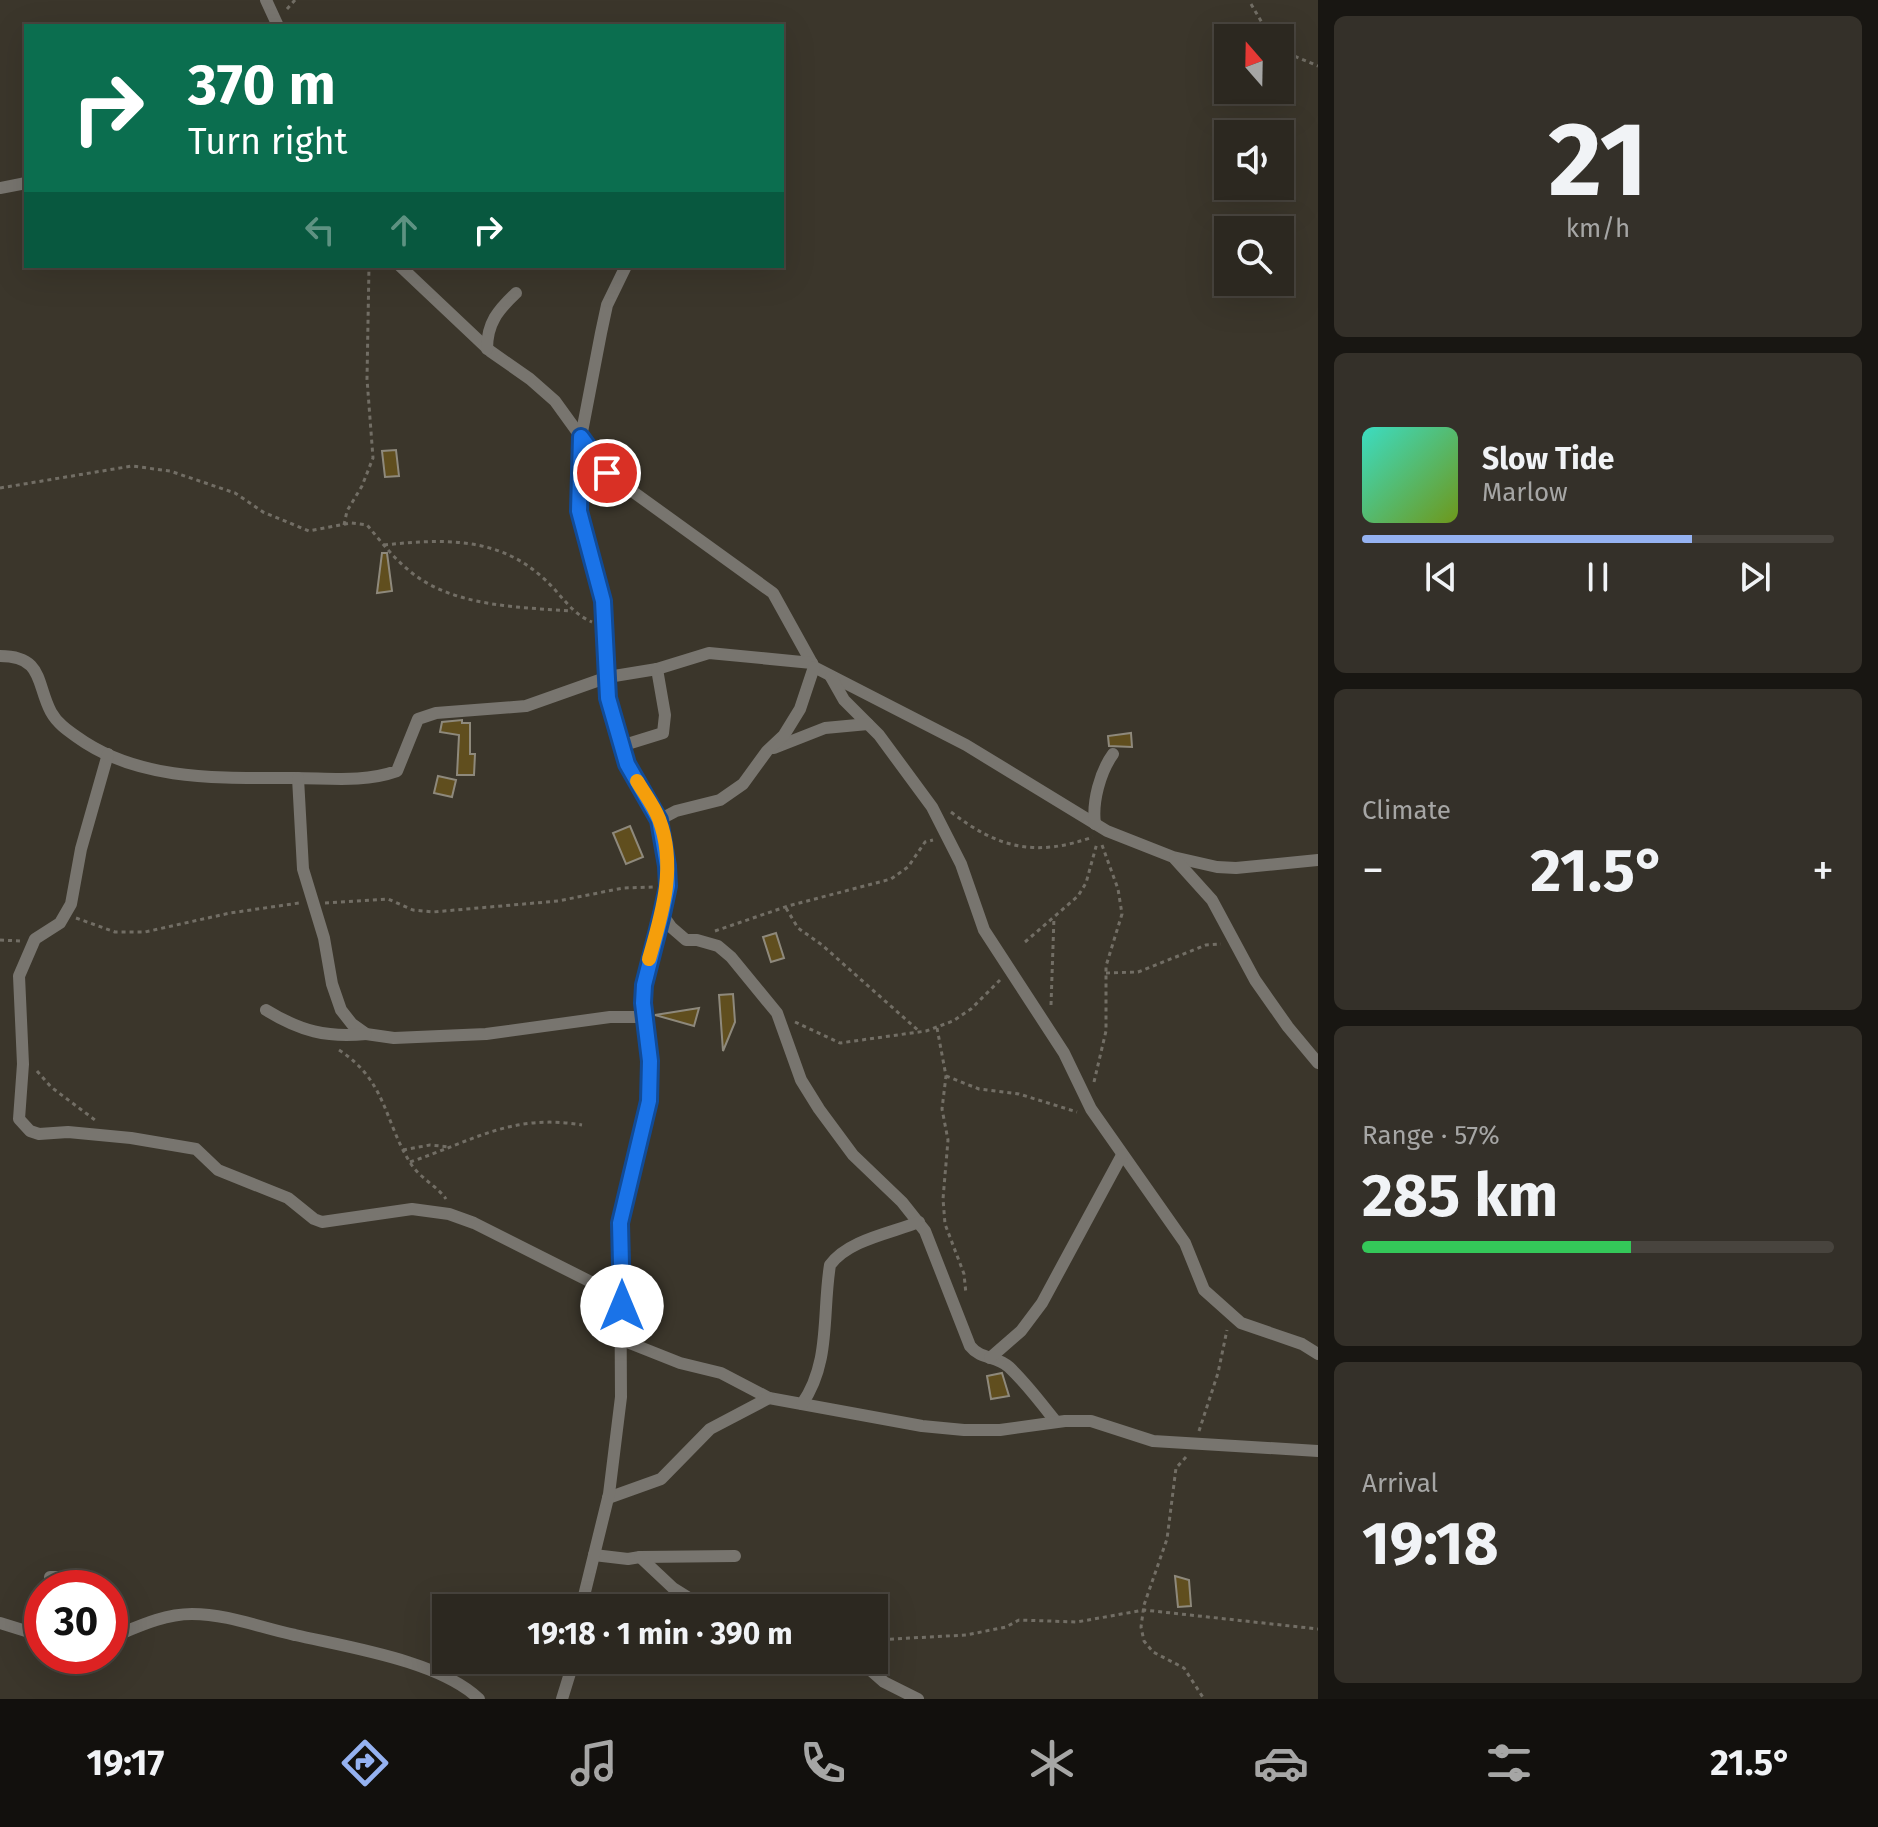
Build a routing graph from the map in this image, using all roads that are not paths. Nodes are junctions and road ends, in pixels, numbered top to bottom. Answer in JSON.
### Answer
{"nodes":[{"id":1,"x":266,"y":0,"type":"edge"},
{"id":2,"x":277,"y":24,"type":"edge"},
{"id":3,"x":24,"y":183,"type":"edge"},
{"id":4,"x":0,"y":188,"type":"edge"},
{"id":5,"x":402,"y":268,"type":"edge"},
{"id":6,"x":625,"y":268,"type":"edge"},
{"id":7,"x":516,"y":293,"type":"dead end"},
{"id":8,"x":487,"y":349,"type":"junction"},
{"id":9,"x":581,"y":437,"type":"junction"},
{"id":10,"x":0,"y":656,"type":"edge"},
{"id":11,"x":813,"y":665,"type":"junction"},
{"id":12,"x":657,"y":669,"type":"junction"},
{"id":13,"x":608,"y":677,"type":"junction"},
{"id":14,"x":831,"y":677,"type":"junction"},
{"id":15,"x":868,"y":724,"type":"junction"},
{"id":16,"x":621,"y":746,"type":"junction"},
{"id":17,"x":767,"y":751,"type":"junction"},
{"id":18,"x":108,"y":754,"type":"junction"},
{"id":19,"x":1113,"y":754,"type":"dead end"},
{"id":20,"x":298,"y":778,"type":"junction"},
{"id":21,"x":659,"y":820,"type":"junction"},
{"id":22,"x":1095,"y":824,"type":"junction"},
{"id":23,"x":1173,"y":857,"type":"junction"},
{"id":24,"x":1318,"y":860,"type":"edge"},
{"id":25,"x":662,"y":914,"type":"junction"},
{"id":26,"x":266,"y":1010,"type":"dead end"},
{"id":27,"x":646,"y":1017,"type":"junction"},
{"id":28,"x":366,"y":1034,"type":"junction"},
{"id":29,"x":1318,"y":1063,"type":"edge"},
{"id":30,"x":1122,"y":1155,"type":"junction"},
{"id":31,"x":919,"y":1222,"type":"junction"},
{"id":32,"x":622,"y":1306,"type":"junction"},
{"id":33,"x":622,"y":1340,"type":"junction"},
{"id":34,"x":1318,"y":1354,"type":"edge"},
{"id":35,"x":990,"y":1358,"type":"junction"},
{"id":36,"x":769,"y":1398,"type":"junction"},
{"id":37,"x":802,"y":1404,"type":"junction"},
{"id":38,"x":1056,"y":1422,"type":"junction"},
{"id":39,"x":1318,"y":1451,"type":"edge"},
{"id":40,"x":608,"y":1498,"type":"junction"},
{"id":41,"x":594,"y":1555,"type":"junction"},
{"id":42,"x":735,"y":1556,"type":"dead end"},
{"id":43,"x":640,"y":1557,"type":"junction"},
{"id":44,"x":584,"y":1594,"type":"edge"},
{"id":45,"x":683,"y":1594,"type":"edge"},
{"id":46,"x":0,"y":1623,"type":"edge"},
{"id":47,"x":24,"y":1630,"type":"edge"},
{"id":48,"x":128,"y":1630,"type":"edge"},
{"id":49,"x":570,"y":1674,"type":"edge"},
{"id":50,"x":875,"y":1674,"type":"edge"},
{"id":51,"x":479,"y":1699,"type":"edge"},
{"id":52,"x":562,"y":1699,"type":"edge"},
{"id":53,"x":918,"y":1699,"type":"edge"}],
"edges":[{"from":1,"to":2,"type":"street"},
{"from":3,"to":4,"type":"street"},
{"from":5,"to":8,"type":"street"},
{"from":6,"to":9,"type":"street"},
{"from":7,"to":8,"type":"street"},
{"from":8,"to":9,"type":"street"},
{"from":9,"to":11,"type":"street"},
{"from":9,"to":13,"type":"street"},
{"from":10,"to":18,"type":"street"},
{"from":11,"to":12,"type":"street"},
{"from":11,"to":14,"type":"street"},
{"from":11,"to":17,"type":"street"},
{"from":12,"to":13,"type":"street"},
{"from":12,"to":16,"type":"street"},
{"from":13,"to":16,"type":"street"},
{"from":13,"to":20,"type":"street"},
{"from":14,"to":15,"type":"street"},
{"from":14,"to":22,"type":"street"},
{"from":15,"to":17,"type":"street"},
{"from":15,"to":30,"type":"street"},
{"from":16,"to":21,"type":"street"},
{"from":17,"to":21,"type":"street"},
{"from":18,"to":20,"type":"street"},
{"from":18,"to":32,"type":"street"},
{"from":19,"to":22,"type":"street"},
{"from":20,"to":28,"type":"street"},
{"from":21,"to":25,"type":"street"},
{"from":22,"to":23,"type":"street"},
{"from":23,"to":24,"type":"street"},
{"from":23,"to":29,"type":"street"},
{"from":25,"to":27,"type":"street"},
{"from":25,"to":31,"type":"street"},
{"from":26,"to":28,"type":"street"},
{"from":27,"to":28,"type":"street"},
{"from":27,"to":32,"type":"street"},
{"from":30,"to":34,"type":"street"},
{"from":30,"to":35,"type":"street"},
{"from":31,"to":35,"type":"street"},
{"from":31,"to":37,"type":"street"},
{"from":32,"to":33,"type":"street"},
{"from":33,"to":36,"type":"street"},
{"from":33,"to":40,"type":"street"},
{"from":35,"to":38,"type":"street"},
{"from":36,"to":37,"type":"street"},
{"from":36,"to":40,"type":"street"},
{"from":37,"to":38,"type":"street"},
{"from":38,"to":39,"type":"street"},
{"from":40,"to":41,"type":"street"},
{"from":41,"to":43,"type":"street"},
{"from":41,"to":44,"type":"street"},
{"from":42,"to":43,"type":"street"},
{"from":43,"to":45,"type":"street"},
{"from":46,"to":47,"type":"street"},
{"from":48,"to":51,"type":"street"},
{"from":49,"to":52,"type":"street"},
{"from":50,"to":53,"type":"street"}]}
